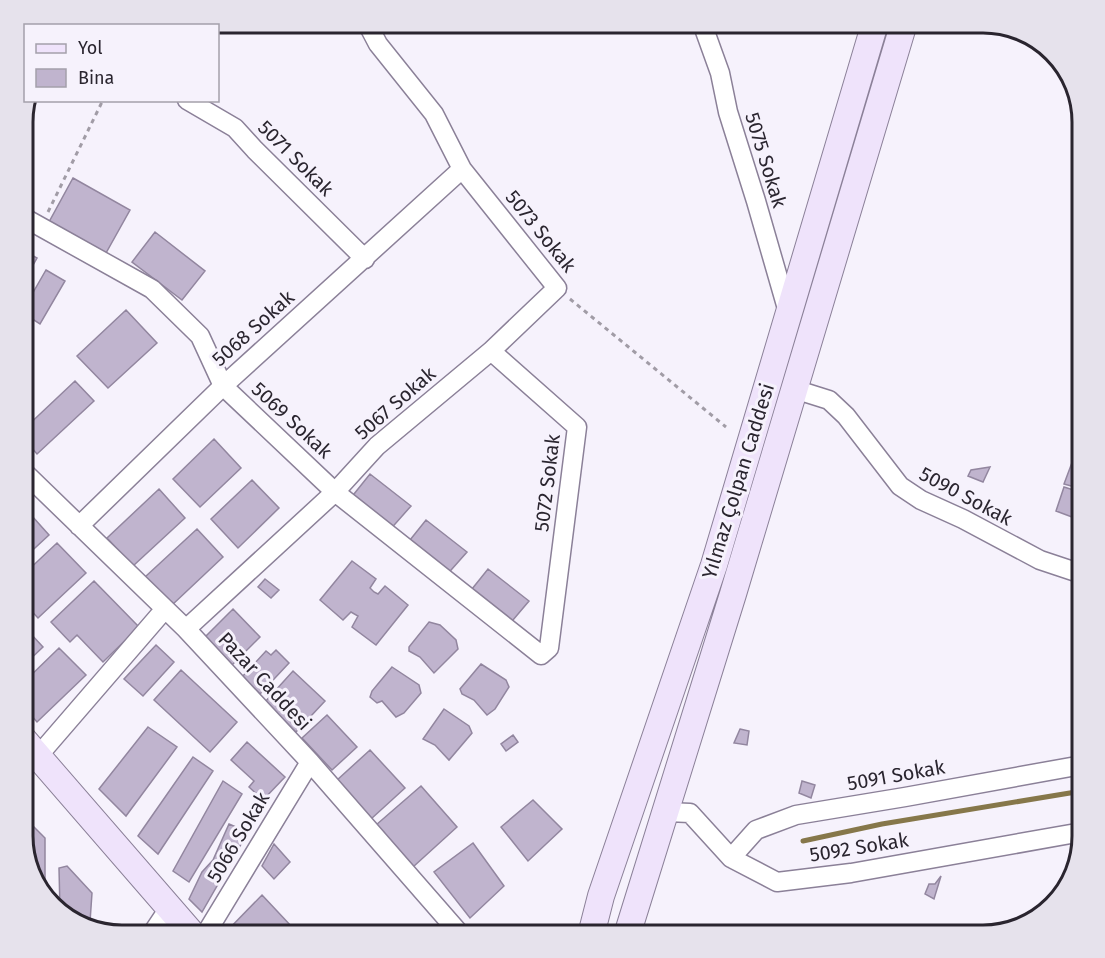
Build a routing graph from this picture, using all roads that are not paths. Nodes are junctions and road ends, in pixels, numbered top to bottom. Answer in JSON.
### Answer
{"nodes":[{"id":1,"x":372,"y":33,"type":"edge"},
{"id":2,"x":706,"y":33,"type":"edge"},
{"id":3,"x":872,"y":33,"type":"edge"},
{"id":4,"x":901,"y":33,"type":"edge"},
{"id":5,"x":190,"y":102,"type":"edge"},
{"id":6,"x":462,"y":169,"type":"junction"},
{"id":7,"x":33,"y":223,"type":"edge"},
{"id":8,"x":365,"y":259,"type":"junction"},
{"id":9,"x":557,"y":288,"type":"joint"},
{"id":10,"x":788,"y":312,"type":"junction"},
{"id":11,"x":491,"y":351,"type":"junction"},
{"id":12,"x":223,"y":386,"type":"junction"},
{"id":13,"x":794,"y":389,"type":"junction"},
{"id":14,"x":33,"y":481,"type":"edge"},
{"id":15,"x":335,"y":492,"type":"junction"},
{"id":16,"x":79,"y":526,"type":"junction"},
{"id":17,"x":1072,"y":571,"type":"edge"},
{"id":18,"x":164,"y":610,"type":"junction"},
{"id":19,"x":186,"y":629,"type":"junction"},
{"id":20,"x":541,"y":655,"type":"joint"},
{"id":21,"x":33,"y":744,"type":"edge"},
{"id":22,"x":33,"y":750,"type":"edge"},
{"id":23,"x":310,"y":762,"type":"junction"},
{"id":24,"x":1072,"y":767,"type":"edge"},
{"id":25,"x":667,"y":812,"type":"junction"},
{"id":26,"x":1072,"y":834,"type":"edge"},
{"id":27,"x":731,"y":858,"type":"junction"},
{"id":28,"x":169,"y":908,"type":"junction"},
{"id":29,"x":158,"y":925,"type":"edge"},
{"id":30,"x":184,"y":925,"type":"edge"},
{"id":31,"x":212,"y":925,"type":"edge"},
{"id":32,"x":451,"y":925,"type":"edge"},
{"id":33,"x":594,"y":925,"type":"edge"},
{"id":34,"x":631,"y":925,"type":"edge"}],
"edges":[{"from":1,"to":6,"type":"street","name":"5073 Sokak"},
{"from":2,"to":10,"type":"street","name":"5075 Sokak"},
{"from":3,"to":10,"type":"main road","name":"Yılmaz Çolpan Caddesi"},
{"from":4,"to":13,"type":"main road","name":"Yılmaz Çolpan Caddesi"},
{"from":5,"to":8,"type":"street","name":"5071 Sokak"},
{"from":6,"to":8,"type":"street","name":"5068 Sokak"},
{"from":6,"to":9,"type":"street","name":"5073 Sokak"},
{"from":7,"to":12,"type":"street","name":"5069 Sokak"},
{"from":8,"to":12,"type":"street","name":"5068 Sokak"},
{"from":9,"to":11,"type":"street","name":"5067 Sokak"},
{"from":10,"to":33,"type":"main road","name":"Yılmaz Çolpan Caddesi"},
{"from":11,"to":15,"type":"street","name":"5067 Sokak"},
{"from":11,"to":20,"type":"street","name":"5072 Sokak"},
{"from":12,"to":15,"type":"street","name":"5069 Sokak"},
{"from":12,"to":16,"type":"street","name":"5068 Sokak"},
{"from":13,"to":17,"type":"street","name":"5090 Sokak"},
{"from":13,"to":25,"type":"main road","name":"Yılmaz Çolpan Caddesi"},
{"from":14,"to":16,"type":"street","name":"Pazar Caddesi"},
{"from":15,"to":19,"type":"street","name":"5067 Sokak"},
{"from":15,"to":20,"type":"street","name":"5069 Sokak"},
{"from":16,"to":18,"type":"street","name":"Pazar Caddesi"},
{"from":18,"to":19,"type":"street","name":"Pazar Caddesi"},
{"from":18,"to":21,"type":"street"},
{"from":19,"to":23,"type":"street","name":"Pazar Caddesi"},
{"from":22,"to":28,"type":"main road"},
{"from":23,"to":31,"type":"street","name":"5066 Sokak"},
{"from":23,"to":32,"type":"street","name":"Pazar Caddesi"},
{"from":24,"to":27,"type":"street","name":"5091 Sokak"},
{"from":25,"to":27,"type":"street","name":"5092 Sokak"},
{"from":25,"to":34,"type":"main road","name":"Yılmaz Çolpan Caddesi"},
{"from":26,"to":27,"type":"street","name":"5092 Sokak"},
{"from":28,"to":29,"type":"street"},
{"from":28,"to":30,"type":"main road"}]}
